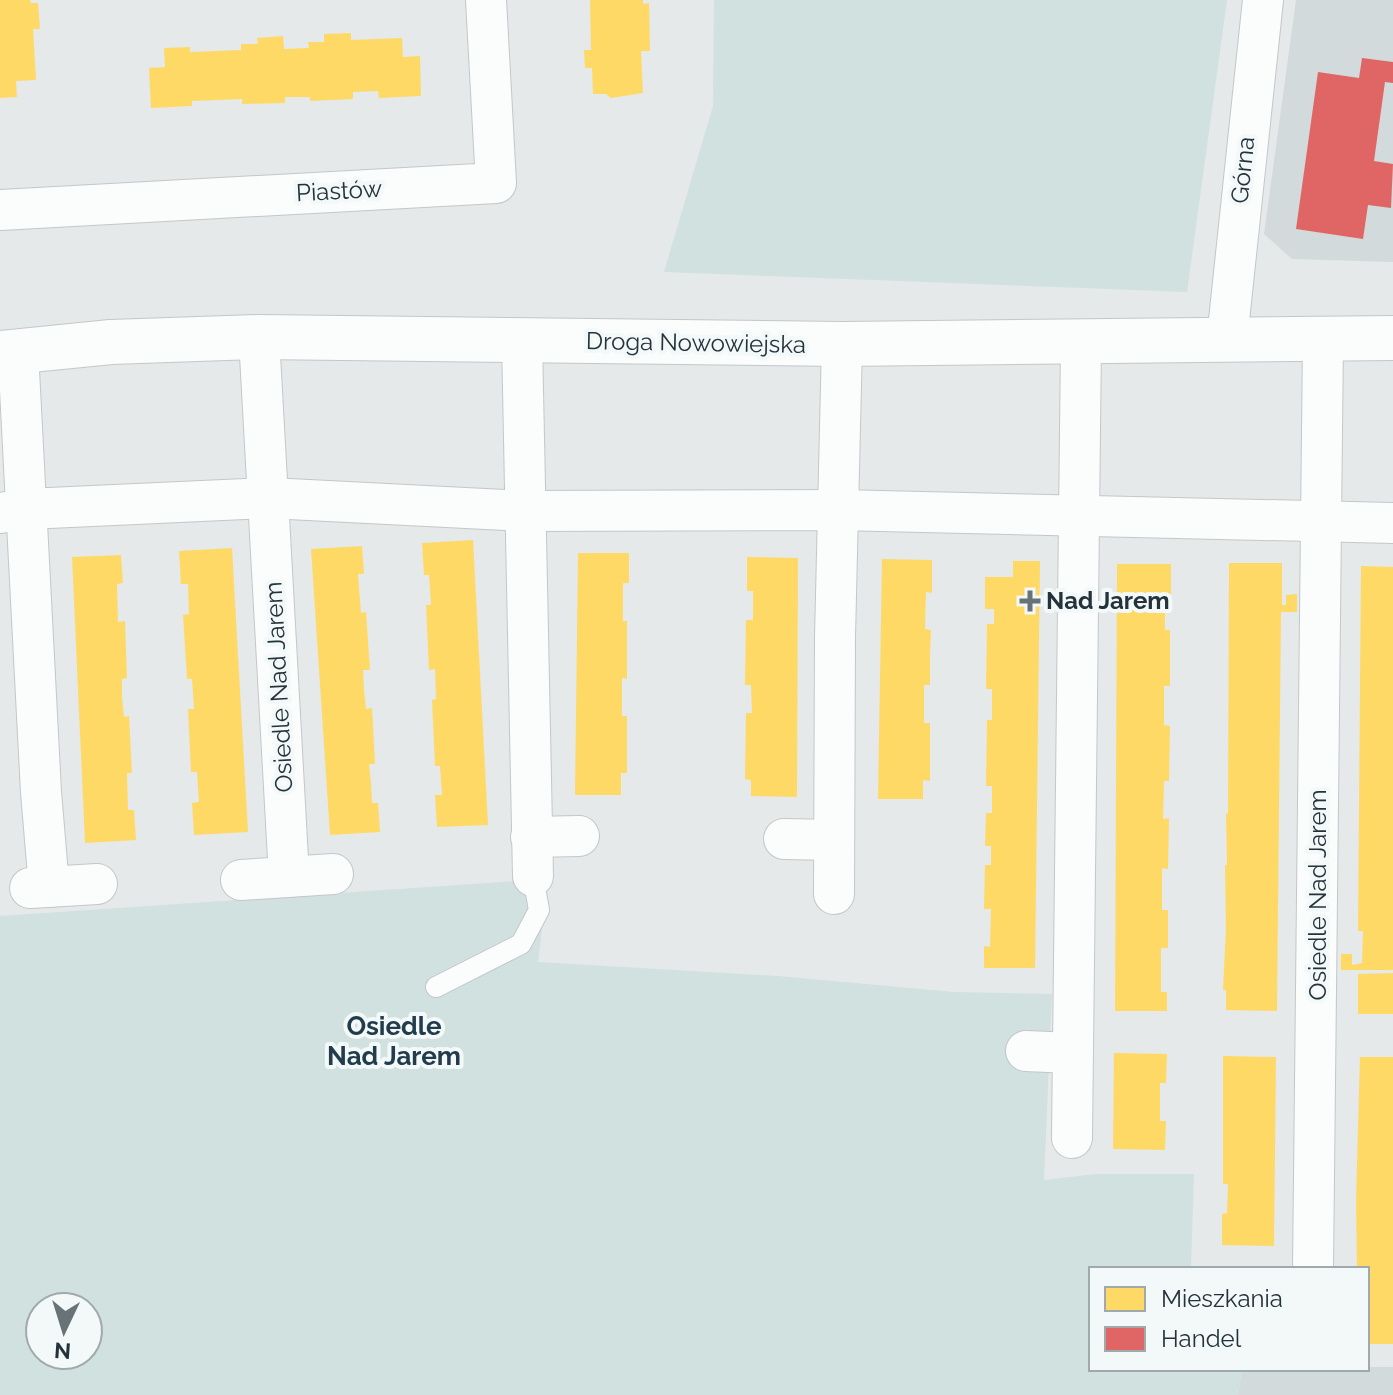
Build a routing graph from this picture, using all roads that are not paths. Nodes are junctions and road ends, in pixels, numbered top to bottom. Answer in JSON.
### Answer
{"nodes":[{"id":1,"x":486,"y":0,"type":"edge"},
{"id":2,"x":1263,"y":0,"type":"edge"},
{"id":3,"x":0,"y":210,"type":"edge"},
{"id":4,"x":259,"y":337,"type":"junction"},
{"id":5,"x":1393,"y":338,"type":"edge"},
{"id":6,"x":1227,"y":339,"type":"junction"},
{"id":7,"x":1323,"y":339,"type":"junction"},
{"id":8,"x":522,"y":341,"type":"junction"},
{"id":9,"x":1081,"y":343,"type":"junction"},
{"id":10,"x":842,"y":344,"type":"junction"},
{"id":11,"x":9,"y":352,"type":"edge"},
{"id":12,"x":269,"y":498,"type":"junction"},
{"id":13,"x":838,"y":510,"type":"junction"},
{"id":14,"x":14,"y":511,"type":"edge"},
{"id":15,"x":524,"y":511,"type":"junction"},
{"id":16,"x":1081,"y":514,"type":"junction"},
{"id":17,"x":1322,"y":522,"type":"junction"},
{"id":18,"x":1393,"y":523,"type":"edge"},
{"id":19,"x":579,"y":836,"type":"dead end"},
{"id":20,"x":531,"y":837,"type":"junction"},
{"id":21,"x":784,"y":839,"type":"dead end"},
{"id":22,"x":834,"y":840,"type":"junction"},
{"id":23,"x":333,"y":874,"type":"dead end"},
{"id":24,"x":533,"y":876,"type":"joint"},
{"id":25,"x":289,"y":877,"type":"junction"},
{"id":26,"x":241,"y":880,"type":"dead end"},
{"id":27,"x":97,"y":884,"type":"dead end"},
{"id":28,"x":834,"y":894,"type":"dead end"},
{"id":29,"x":436,"y":987,"type":"dead end"},
{"id":30,"x":1026,"y":1051,"type":"dead end"},
{"id":31,"x":1072,"y":1053,"type":"junction"},
{"id":32,"x":1072,"y":1138,"type":"dead end"},
{"id":33,"x":1313,"y":1267,"type":"edge"}],
"edges":[{"from":1,"to":3,"type":"street","name":"Piastów"},
{"from":2,"to":6,"type":"street","name":"Górna"},
{"from":4,"to":8,"type":"street","name":"Droga Nowowiejska"},
{"from":4,"to":11,"type":"street","name":"Droga Nowowiejska"},
{"from":4,"to":12,"type":"street","name":"Osiedle Nad Jarem"},
{"from":5,"to":7,"type":"street","name":"Droga Nowowiejska"},
{"from":6,"to":7,"type":"street","name":"Droga Nowowiejska"},
{"from":6,"to":9,"type":"street","name":"Droga Nowowiejska"},
{"from":7,"to":17,"type":"street","name":"Osiedle Nad Jarem"},
{"from":8,"to":10,"type":"street","name":"Droga Nowowiejska"},
{"from":8,"to":15,"type":"street"},
{"from":9,"to":10,"type":"street","name":"Droga Nowowiejska"},
{"from":9,"to":16,"type":"street"},
{"from":10,"to":13,"type":"street"},
{"from":11,"to":14,"type":"street"},
{"from":12,"to":14,"type":"street"},
{"from":12,"to":15,"type":"street"},
{"from":12,"to":25,"type":"street","name":"Osiedle Nad Jarem"},
{"from":13,"to":15,"type":"street"},
{"from":13,"to":16,"type":"street"},
{"from":13,"to":22,"type":"street"},
{"from":14,"to":27,"type":"street"},
{"from":15,"to":20,"type":"street"},
{"from":16,"to":17,"type":"street"},
{"from":16,"to":31,"type":"street"},
{"from":17,"to":18,"type":"street"},
{"from":17,"to":33,"type":"street","name":"Osiedle Nad Jarem"},
{"from":19,"to":20,"type":"street"},
{"from":20,"to":24,"type":"street"},
{"from":21,"to":22,"type":"street"},
{"from":22,"to":28,"type":"street"},
{"from":23,"to":25,"type":"street"},
{"from":24,"to":29,"type":"lane"},
{"from":25,"to":26,"type":"street"},
{"from":30,"to":31,"type":"street"},
{"from":31,"to":32,"type":"street"}]}
